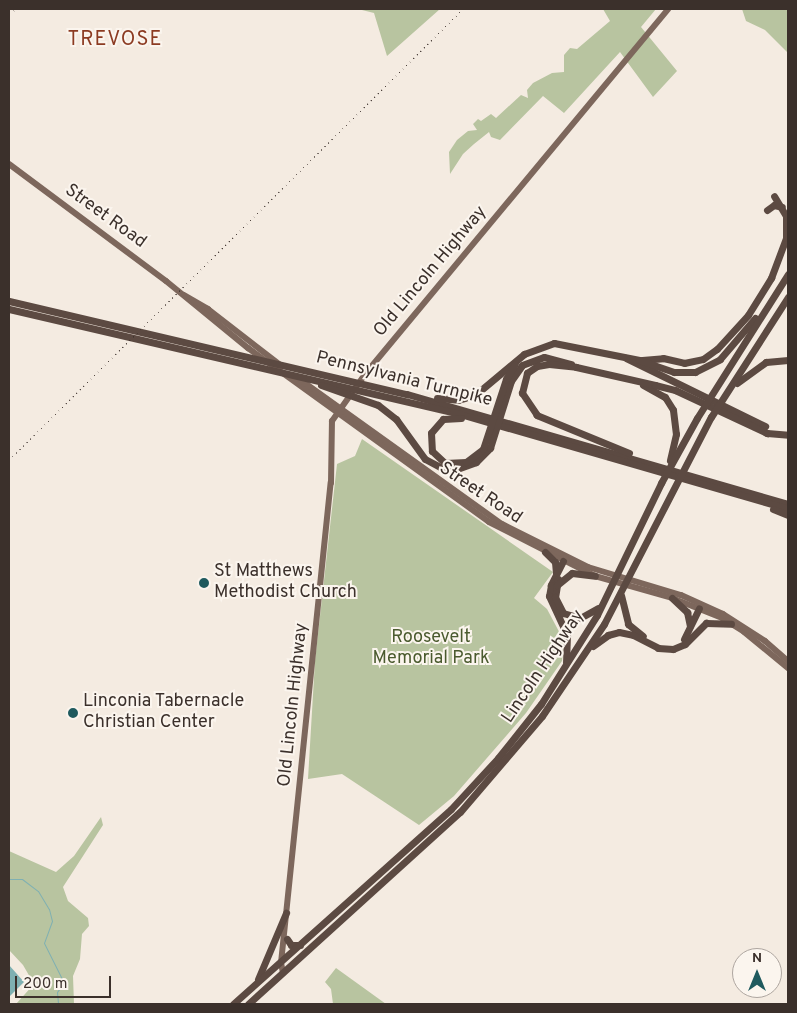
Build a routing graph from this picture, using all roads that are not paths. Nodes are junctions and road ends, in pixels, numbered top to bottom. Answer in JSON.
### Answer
{"nodes":[{"id":1,"x":668,"y":9,"type":"edge"},
{"id":2,"x":9,"y":164,"type":"edge"},
{"id":3,"x":774,"y":196,"type":"dead end"},
{"id":4,"x":782,"y":207,"type":"junction"},
{"id":5,"x":767,"y":210,"type":"dead end"},
{"id":6,"x":788,"y":274,"type":"edge"},
{"id":7,"x":184,"y":294,"type":"junction"},
{"id":8,"x":788,"y":297,"type":"edge"},
{"id":9,"x":771,"y":299,"type":"junction"},
{"id":10,"x":9,"y":302,"type":"edge"},
{"id":11,"x":9,"y":309,"type":"edge"},
{"id":12,"x":520,"y":357,"type":"junction"},
{"id":13,"x":624,"y":357,"type":"junction"},
{"id":14,"x":639,"y":360,"type":"junction"},
{"id":15,"x":788,"y":360,"type":"edge"},
{"id":16,"x":576,"y":367,"type":"junction"},
{"id":17,"x":290,"y":371,"type":"junction"},
{"id":18,"x":631,"y":380,"type":"junction"},
{"id":19,"x":354,"y":389,"type":"junction"},
{"id":20,"x":407,"y":394,"type":"junction"},
{"id":21,"x":724,"y":396,"type":"junction"},
{"id":22,"x":322,"y":397,"type":"junction"},
{"id":23,"x":338,"y":411,"type":"junction"},
{"id":24,"x":499,"y":413,"type":"junction"},
{"id":25,"x":350,"y":423,"type":"junction"},
{"id":26,"x":496,"y":429,"type":"junction"},
{"id":27,"x":788,"y":430,"type":"edge"},
{"id":28,"x":330,"y":432,"type":"junction"},
{"id":29,"x":788,"y":435,"type":"edge"},
{"id":30,"x":670,"y":468,"type":"junction"},
{"id":31,"x":747,"y":498,"type":"junction"},
{"id":32,"x":788,"y":504,"type":"edge"},
{"id":33,"x":788,"y":509,"type":"edge"},
{"id":34,"x":788,"y":515,"type":"edge"},
{"id":35,"x":545,"y":552,"type":"junction"},
{"id":36,"x":566,"y":560,"type":"junction"},
{"id":37,"x":556,"y":575,"type":"junction"},
{"id":38,"x":595,"y":576,"type":"junction"},
{"id":39,"x":555,"y":590,"type":"junction"},
{"id":40,"x":621,"y":594,"type":"junction"},
{"id":41,"x":672,"y":598,"type":"junction"},
{"id":42,"x":605,"y":600,"type":"junction"},
{"id":43,"x":701,"y":607,"type":"junction"},
{"id":44,"x":731,"y":624,"type":"junction"},
{"id":45,"x":691,"y":632,"type":"junction"},
{"id":46,"x":788,"y":661,"type":"edge"},
{"id":47,"x":579,"y":664,"type":"junction"},
{"id":48,"x":788,"y":668,"type":"edge"},
{"id":49,"x":564,"y":669,"type":"junction"},
{"id":50,"x":293,"y":865,"type":"junction"},
{"id":51,"x":286,"y":913,"type":"junction"},
{"id":52,"x":287,"y":940,"type":"junction"},
{"id":53,"x":300,"y":945,"type":"junction"},
{"id":54,"x":283,"y":961,"type":"junction"},
{"id":55,"x":283,"y":973,"type":"junction"},
{"id":56,"x":253,"y":987,"type":"junction"},
{"id":57,"x":233,"y":1004,"type":"edge"},
{"id":58,"x":248,"y":1004,"type":"edge"}],
"edges":[{"from":1,"to":19,"type":"main road","name":"Old Lincoln Highway"},
{"from":2,"to":7,"type":"main road","name":"Street Road"},
{"from":3,"to":4,"type":"highway"},
{"from":4,"to":5,"type":"highway"},
{"from":4,"to":14,"type":"highway"},
{"from":6,"to":9,"type":"highway"},
{"from":7,"to":22,"type":"main road","name":"Street Road"},
{"from":7,"to":23,"type":"main road","name":"Street Road"},
{"from":8,"to":21,"type":"highway","name":"Lincoln Highway"},
{"from":9,"to":14,"type":"highway"},
{"from":9,"to":30,"type":"highway"},
{"from":10,"to":17,"type":"highway","name":"Pennsylvania Turnpike"},
{"from":11,"to":17,"type":"highway","name":"Pennsylvania Turnpike"},
{"from":12,"to":13,"type":"highway"},
{"from":12,"to":20,"type":"highway"},
{"from":12,"to":24,"type":"highway"},
{"from":13,"to":14,"type":"highway"},
{"from":13,"to":27,"type":"highway"},
{"from":15,"to":21,"type":"highway"},
{"from":16,"to":18,"type":"highway"},
{"from":16,"to":24,"type":"highway"},
{"from":16,"to":30,"type":"highway"},
{"from":17,"to":19,"type":"highway","name":"Pennsylvania Turnpike"},
{"from":17,"to":19,"type":"highway"},
{"from":18,"to":29,"type":"highway"},
{"from":18,"to":30,"type":"highway","name":"Lincoln Highway"},
{"from":19,"to":20,"type":"highway","name":"Pennsylvania Turnpike"},
{"from":19,"to":22,"type":"main road"},
{"from":19,"to":23,"type":"main road","name":"Old Lincoln Highway"},
{"from":19,"to":26,"type":"highway","name":"Pennsylvania Turnpike"},
{"from":19,"to":26,"type":"highway"},
{"from":20,"to":30,"type":"highway","name":"Pennsylvania Turnpike"},
{"from":21,"to":40,"type":"highway","name":"Lincoln Highway"},
{"from":22,"to":23,"type":"main road","name":"Street Road"},
{"from":23,"to":25,"type":"main road","name":"Street Road"},
{"from":23,"to":28,"type":"main road","name":"Old Lincoln Highway"},
{"from":23,"to":36,"type":"main road","name":"Street Road"},
{"from":24,"to":26,"type":"highway"},
{"from":25,"to":28,"type":"main road"},
{"from":25,"to":35,"type":"main road","name":"Street Road"},
{"from":26,"to":26,"type":"highway"},
{"from":26,"to":31,"type":"highway","name":"Pennsylvania Turnpike"},
{"from":28,"to":50,"type":"main road","name":"Old Lincoln Highway"},
{"from":30,"to":32,"type":"highway","name":"Pennsylvania Turnpike"},
{"from":30,"to":42,"type":"highway","name":"Lincoln Highway"},
{"from":31,"to":33,"type":"highway","name":"Pennsylvania Turnpike"},
{"from":31,"to":34,"type":"highway"},
{"from":35,"to":36,"type":"main road","name":"Street Road"},
{"from":35,"to":37,"type":"highway"},
{"from":36,"to":37,"type":"highway"},
{"from":36,"to":38,"type":"main road","name":"Street Road"},
{"from":36,"to":39,"type":"highway"},
{"from":36,"to":43,"type":"main road","name":"Street Road"},
{"from":37,"to":49,"type":"highway"},
{"from":38,"to":39,"type":"highway"},
{"from":38,"to":41,"type":"main road","name":"Street Road"},
{"from":39,"to":42,"type":"highway"},
{"from":40,"to":45,"type":"highway"},
{"from":40,"to":47,"type":"highway","name":"Lincoln Highway"},
{"from":41,"to":43,"type":"main road","name":"Street Road"},
{"from":41,"to":45,"type":"highway"},
{"from":42,"to":49,"type":"highway","name":"Lincoln Highway"},
{"from":43,"to":44,"type":"main road","name":"Street Road"},
{"from":43,"to":45,"type":"highway"},
{"from":43,"to":46,"type":"main road","name":"Street Road"},
{"from":44,"to":45,"type":"highway"},
{"from":44,"to":48,"type":"main road","name":"Street Road"},
{"from":45,"to":47,"type":"highway"},
{"from":47,"to":55,"type":"highway","name":"Lincoln Highway"},
{"from":49,"to":53,"type":"highway","name":"Lincoln Highway"},
{"from":50,"to":51,"type":"main road","name":"Old Lincoln Highway"},
{"from":50,"to":52,"type":"main road","name":"Old Lincoln Highway"},
{"from":51,"to":54,"type":"main road","name":"Old Lincoln Highway"},
{"from":51,"to":56,"type":"highway"},
{"from":52,"to":53,"type":"highway"},
{"from":52,"to":54,"type":"main road","name":"Old Lincoln Highway"},
{"from":53,"to":54,"type":"highway","name":"Lincoln Highway"},
{"from":54,"to":55,"type":"main road","name":"Old Lincoln Highway"},
{"from":54,"to":56,"type":"highway","name":"Lincoln Highway"},
{"from":55,"to":58,"type":"highway","name":"Lincoln Highway"},
{"from":56,"to":57,"type":"highway","name":"Lincoln Highway"}]}
